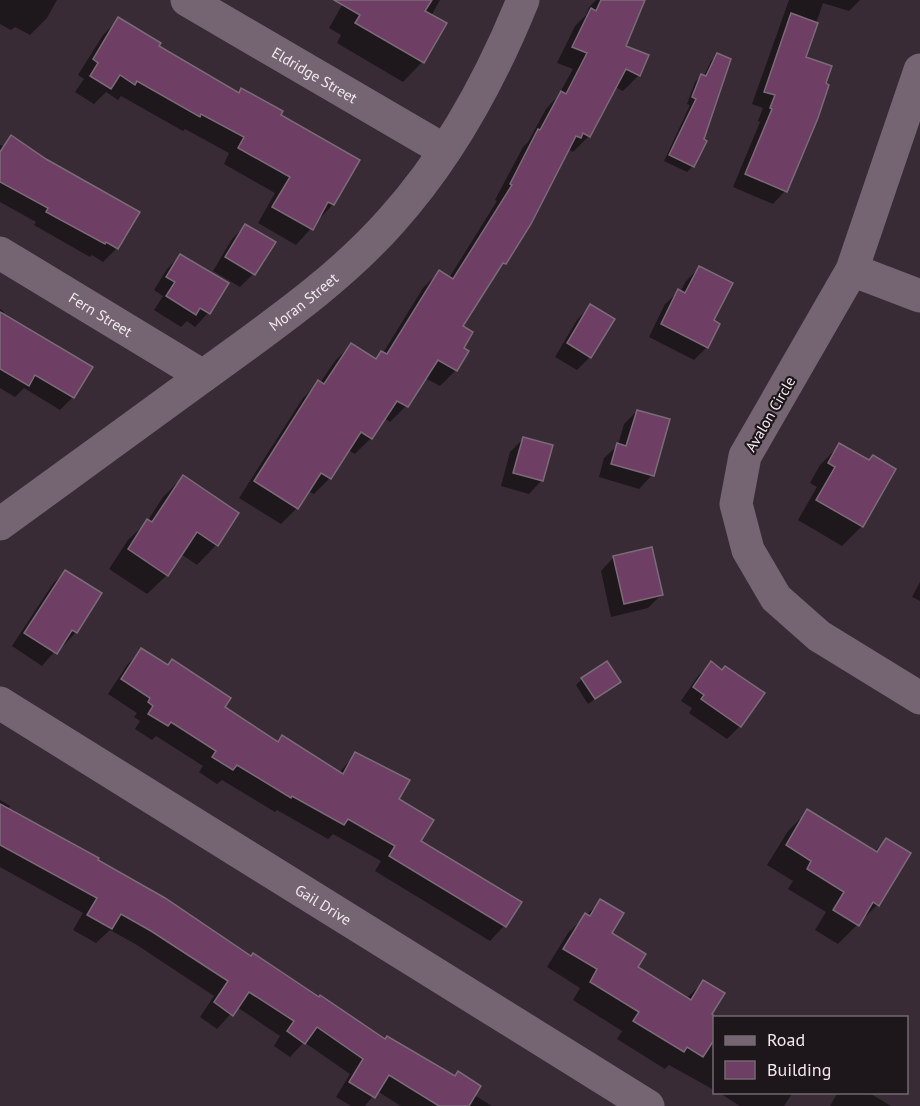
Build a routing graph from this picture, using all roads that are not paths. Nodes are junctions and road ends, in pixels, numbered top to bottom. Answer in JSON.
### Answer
{"nodes":[{"id":1,"x":187,"y":0,"type":"edge"},
{"id":2,"x":523,"y":0,"type":"edge"},
{"id":3,"x":920,"y":70,"type":"edge"},
{"id":4,"x":444,"y":150,"type":"junction"},
{"id":5,"x":0,"y":253,"type":"edge"},
{"id":6,"x":852,"y":270,"type":"junction"},
{"id":7,"x":920,"y":296,"type":"edge"},
{"id":8,"x":203,"y":376,"type":"junction"},
{"id":9,"x":0,"y":524,"type":"edge"},
{"id":10,"x":920,"y":698,"type":"edge"},
{"id":11,"x":0,"y":703,"type":"edge"},
{"id":12,"x":648,"y":1106,"type":"edge"}],
"edges":[{"from":1,"to":4,"type":"street","name":"Eldridge Street"},
{"from":2,"to":4,"type":"street","name":"Moran Street"},
{"from":3,"to":6,"type":"street","name":"Avalon Circle"},
{"from":4,"to":8,"type":"street","name":"Moran Street"},
{"from":5,"to":8,"type":"street","name":"Fern Street"},
{"from":6,"to":7,"type":"street"},
{"from":6,"to":10,"type":"street","name":"Avalon Circle"},
{"from":8,"to":9,"type":"street","name":"Moran Street"},
{"from":11,"to":12,"type":"street","name":"Gail Drive"}]}
